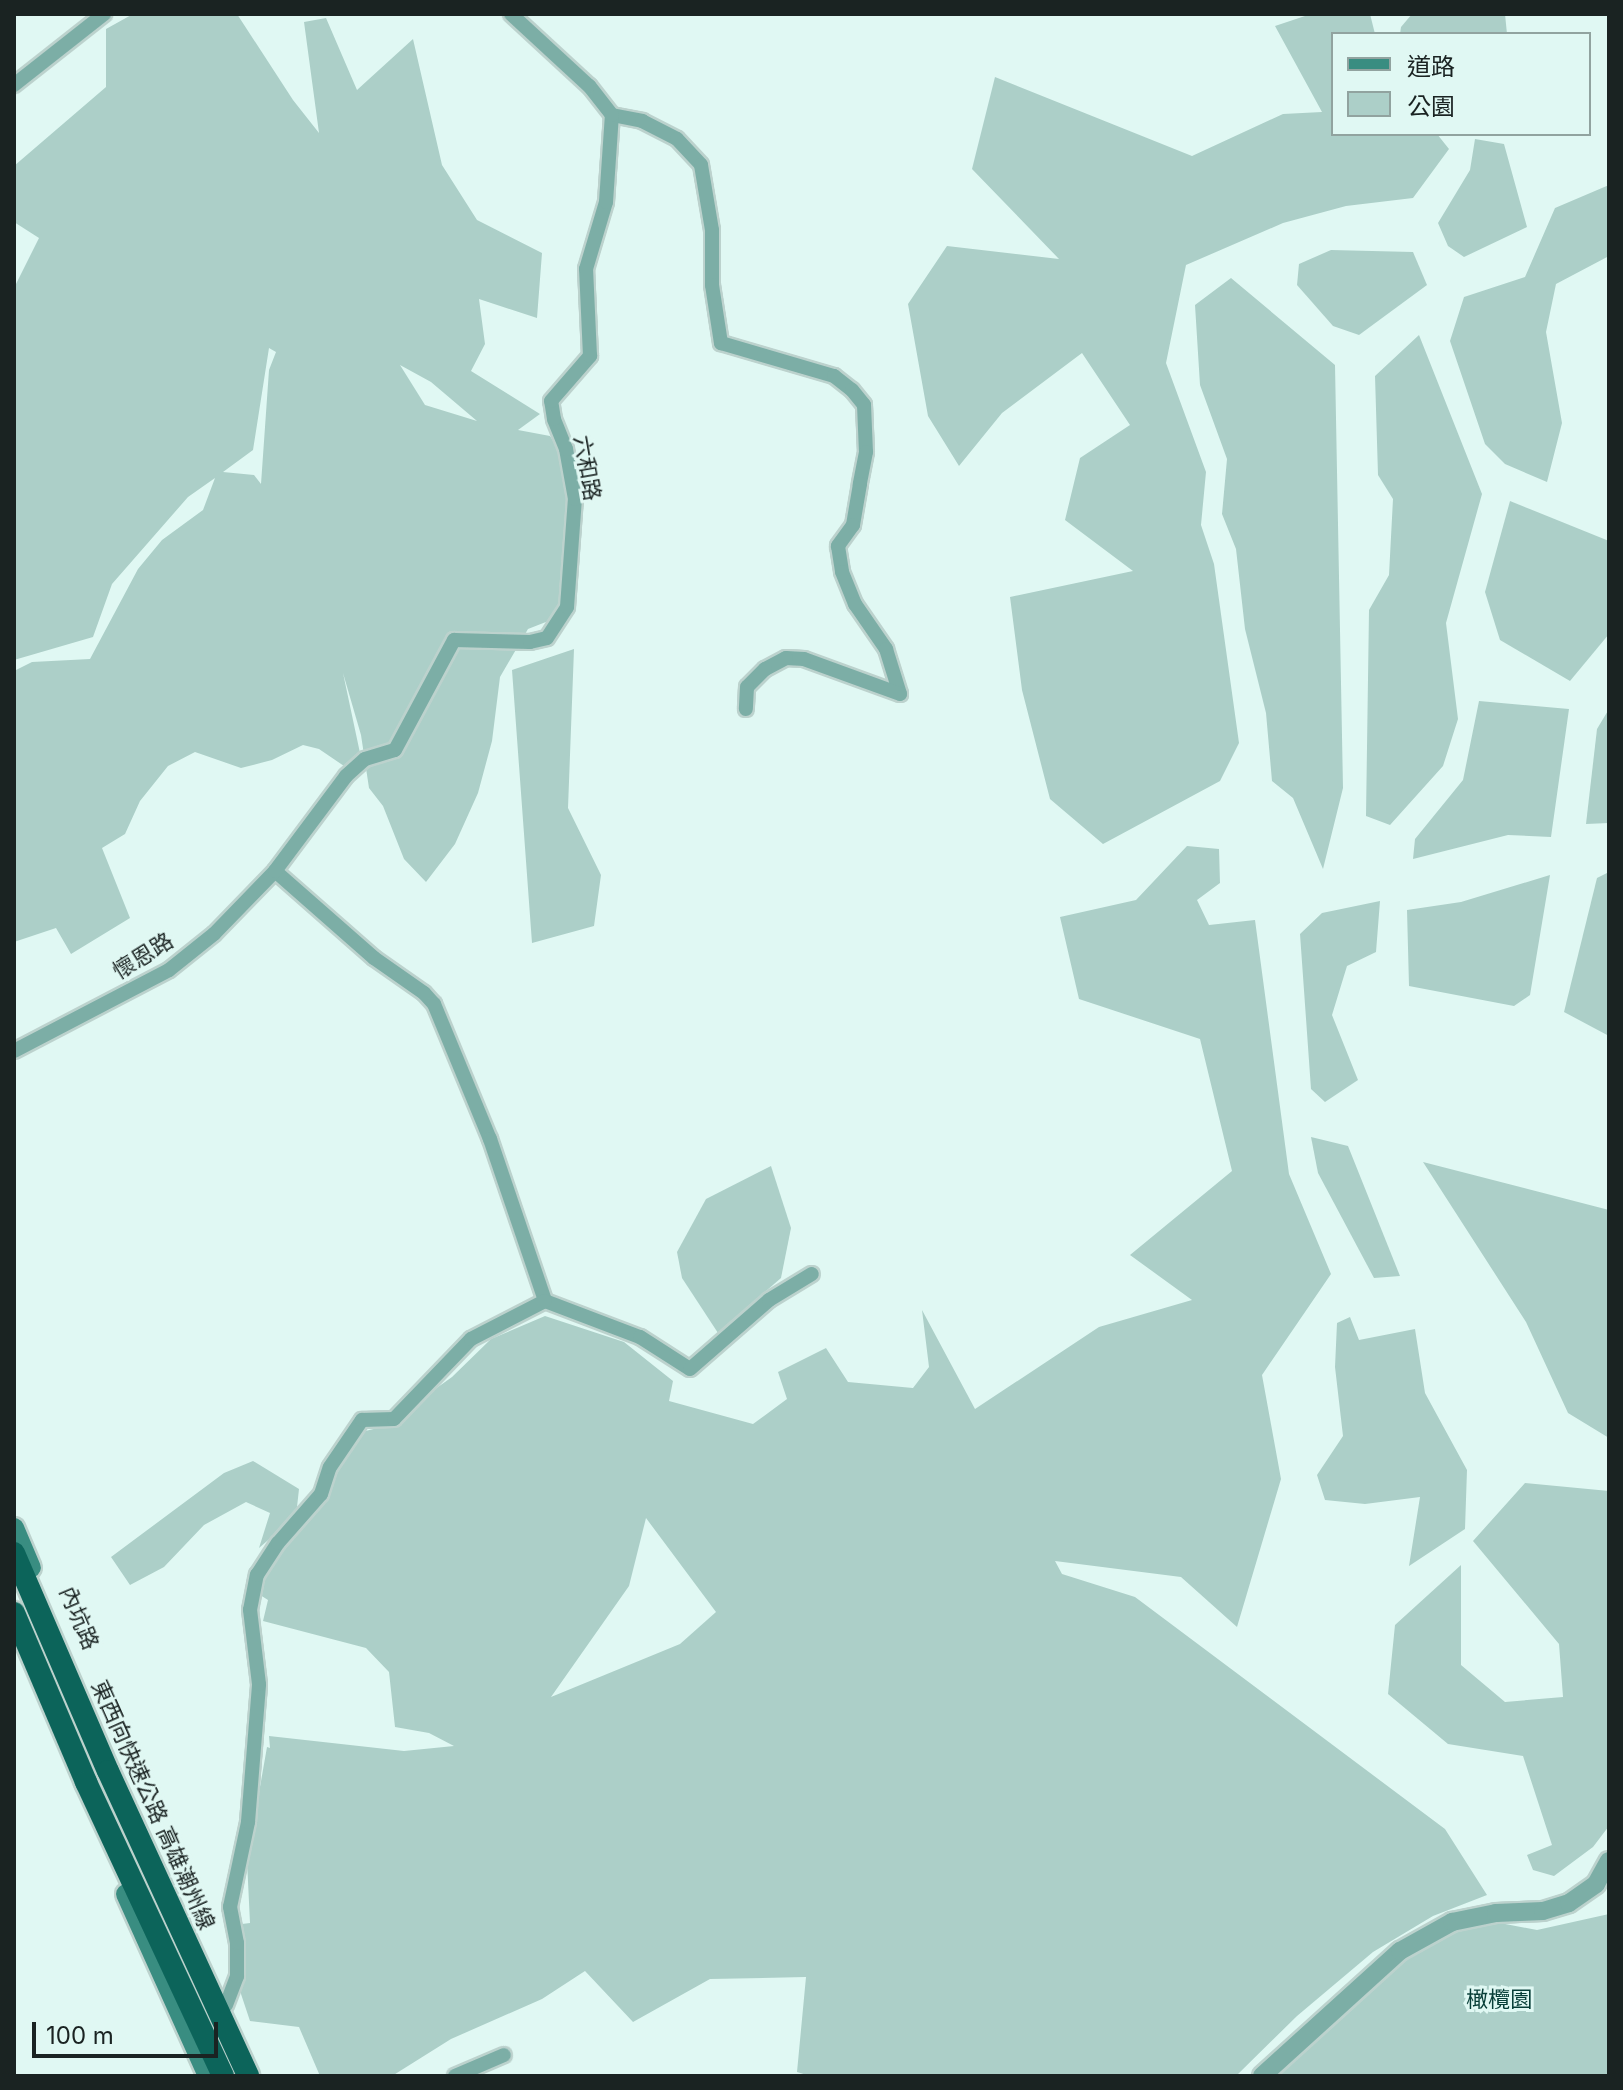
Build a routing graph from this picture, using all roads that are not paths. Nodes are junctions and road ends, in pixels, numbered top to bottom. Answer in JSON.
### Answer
{"nodes":[{"id":1,"x":104,"y":14,"type":"edge"},
{"id":2,"x":511,"y":14,"type":"edge"},
{"id":3,"x":14,"y":85,"type":"edge"},
{"id":4,"x":612,"y":115,"type":"junction"},
{"id":5,"x":746,"y":709,"type":"dead end"},
{"id":6,"x":275,"y":871,"type":"junction"},
{"id":7,"x":14,"y":1051,"type":"edge"},
{"id":8,"x":812,"y":1274,"type":"dead end"},
{"id":9,"x":545,"y":1301,"type":"junction"},
{"id":10,"x":14,"y":1528,"type":"edge"},
{"id":11,"x":14,"y":1553,"type":"edge"},
{"id":12,"x":14,"y":1613,"type":"edge"},
{"id":13,"x":14,"y":1637,"type":"edge"},
{"id":14,"x":1609,"y":1861,"type":"edge"},
{"id":15,"x":226,"y":2005,"type":"junction"},
{"id":16,"x":504,"y":2055,"type":"dead end"},
{"id":17,"x":208,"y":2076,"type":"edge"},
{"id":18,"x":223,"y":2076,"type":"edge"},
{"id":19,"x":248,"y":2076,"type":"edge"},
{"id":20,"x":258,"y":2076,"type":"edge"},
{"id":21,"x":455,"y":2076,"type":"edge"},
{"id":22,"x":1262,"y":2076,"type":"edge"}],
"edges":[{"from":1,"to":3,"type":"street"},
{"from":2,"to":4,"type":"street"},
{"from":4,"to":5,"type":"street"},
{"from":4,"to":6,"type":"street","name":"六和路"},
{"from":6,"to":7,"type":"street","name":"懷恩路"},
{"from":6,"to":9,"type":"street"},
{"from":8,"to":9,"type":"street"},
{"from":9,"to":15,"type":"street"},
{"from":10,"to":15,"type":"main road","name":"內坑路"},
{"from":11,"to":19,"type":"highway","name":"東西向快速公路 高雄潮州線"},
{"from":12,"to":18,"type":"highway"},
{"from":13,"to":17,"type":"main road"},
{"from":14,"to":22,"type":"street"},
{"from":15,"to":20,"type":"main road","name":"內坑路"},
{"from":16,"to":21,"type":"street"}]}
